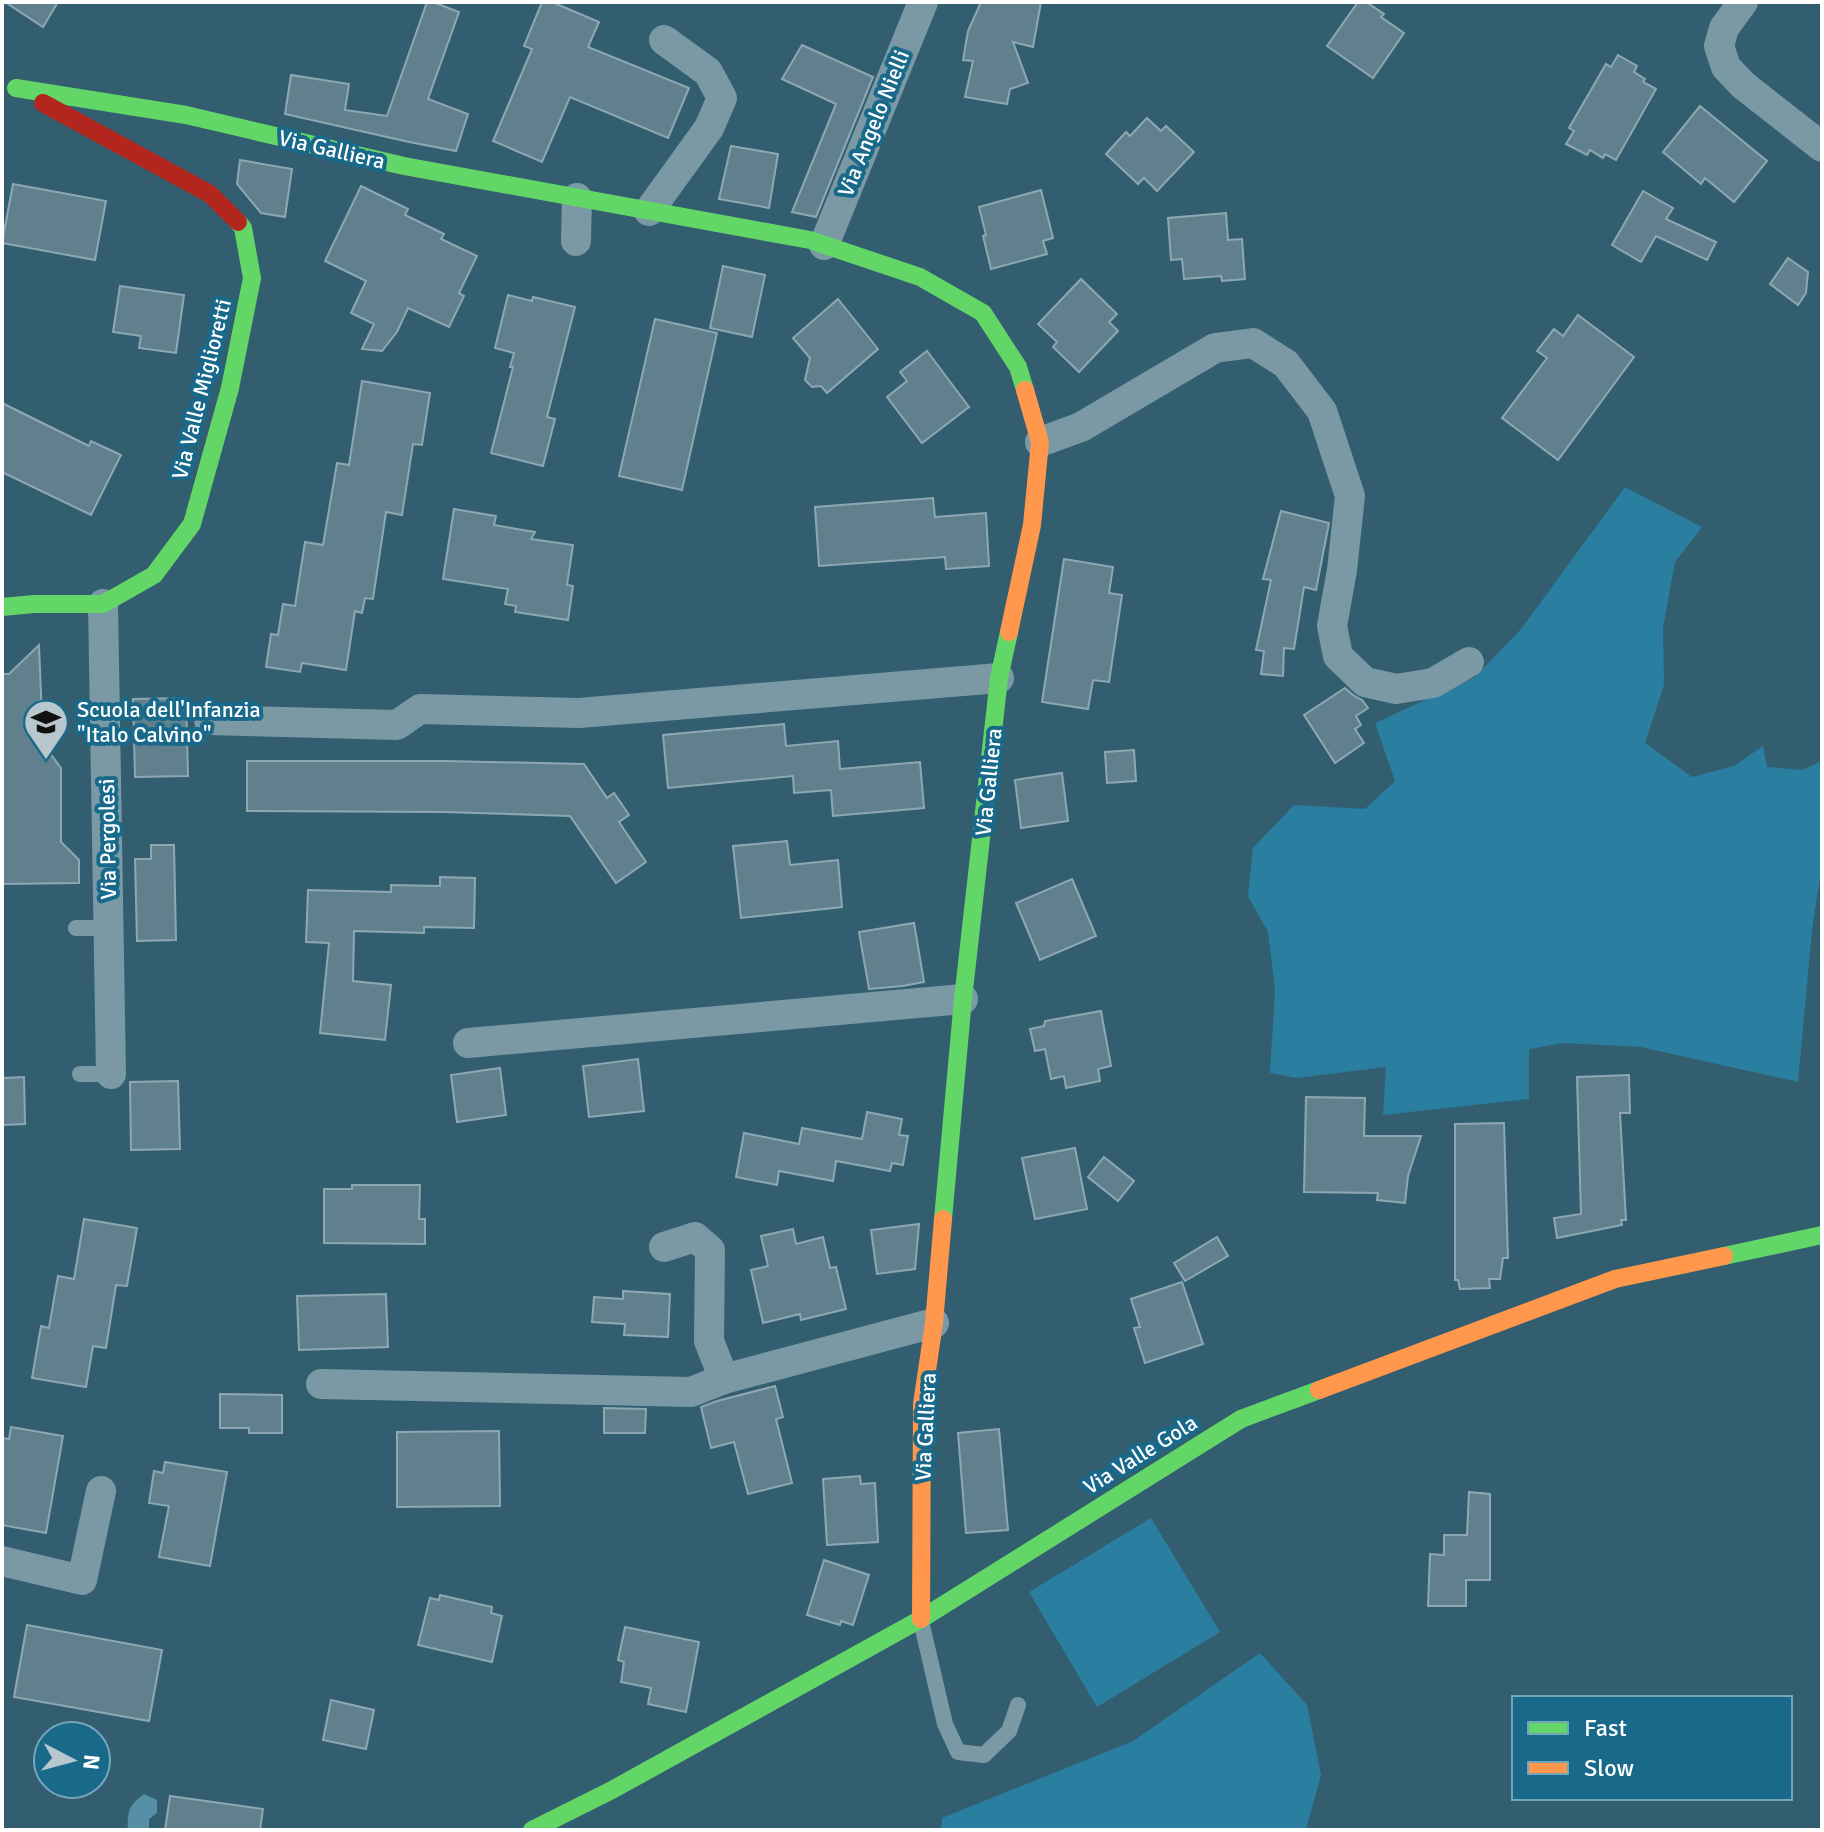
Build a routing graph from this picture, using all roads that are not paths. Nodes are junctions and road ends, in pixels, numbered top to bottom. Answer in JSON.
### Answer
{"nodes":[{"id":1,"x":923,"y":2,"type":"edge"},
{"id":2,"x":1743,"y":2,"type":"edge"},
{"id":3,"x":664,"y":40,"type":"dead end"},
{"id":4,"x":9,"y":87,"type":"edge"},
{"id":5,"x":1822,"y":147,"type":"edge"},
{"id":6,"x":577,"y":198,"type":"junction"},
{"id":7,"x":649,"y":211,"type":"junction"},
{"id":8,"x":576,"y":241,"type":"dead end"},
{"id":9,"x":824,"y":245,"type":"junction"},
{"id":10,"x":1040,"y":442,"type":"junction"},
{"id":11,"x":103,"y":604,"type":"junction"},
{"id":12,"x":2,"y":607,"type":"edge"},
{"id":13,"x":1469,"y":662,"type":"dead end"},
{"id":14,"x":999,"y":678,"type":"junction"},
{"id":15,"x":209,"y":720,"type":"dead end"},
{"id":16,"x":76,"y":928,"type":"dead end"},
{"id":17,"x":108,"y":928,"type":"junction"},
{"id":18,"x":963,"y":999,"type":"junction"},
{"id":19,"x":468,"y":1043,"type":"dead end"},
{"id":20,"x":80,"y":1074,"type":"dead end"},
{"id":21,"x":111,"y":1074,"type":"joint"},
{"id":22,"x":1822,"y":1216,"type":"edge"},
{"id":23,"x":1809,"y":1238,"type":"edge"},
{"id":24,"x":664,"y":1247,"type":"dead end"},
{"id":25,"x":934,"y":1323,"type":"junction"},
{"id":26,"x":724,"y":1379,"type":"junction"},
{"id":27,"x":321,"y":1384,"type":"dead end"},
{"id":28,"x":101,"y":1491,"type":"dead end"},
{"id":29,"x":2,"y":1561,"type":"edge"},
{"id":30,"x":921,"y":1619,"type":"junction"},
{"id":31,"x":1018,"y":1705,"type":"dead end"},
{"id":32,"x":532,"y":1830,"type":"edge"}],
"edges":[{"from":1,"to":9,"type":"street","name":"Via Angelo Nielli"},
{"from":2,"to":5,"type":"street"},
{"from":3,"to":7,"type":"street"},
{"from":4,"to":6,"type":"street","name":"Via Galliera"},
{"from":4,"to":11,"type":"street","name":"Via Valle Miglioretti"},
{"from":6,"to":7,"type":"street","name":"Via Galliera"},
{"from":6,"to":8,"type":"street"},
{"from":7,"to":9,"type":"street","name":"Via Galliera"},
{"from":9,"to":10,"type":"street","name":"Via Galliera"},
{"from":10,"to":13,"type":"street"},
{"from":10,"to":14,"type":"street","name":"Via Galliera"},
{"from":11,"to":12,"type":"street","name":"Via Valle Miglioretti"},
{"from":11,"to":17,"type":"street","name":"Via Pergolesi"},
{"from":14,"to":15,"type":"street"},
{"from":14,"to":18,"type":"street","name":"Via Galliera"},
{"from":16,"to":17,"type":"lane"},
{"from":17,"to":21,"type":"street","name":"Via Pergolesi"},
{"from":18,"to":19,"type":"street"},
{"from":18,"to":25,"type":"street","name":"Via Galliera"},
{"from":20,"to":21,"type":"lane"},
{"from":22,"to":23,"type":"street"},
{"from":23,"to":30,"type":"street","name":"Via Valle Gola"},
{"from":24,"to":26,"type":"street"},
{"from":25,"to":26,"type":"street"},
{"from":25,"to":30,"type":"street","name":"Via Galliera"},
{"from":26,"to":27,"type":"street"},
{"from":28,"to":29,"type":"street"},
{"from":30,"to":31,"type":"lane"},
{"from":30,"to":32,"type":"street","name":"Via Valle Gola"}]}
